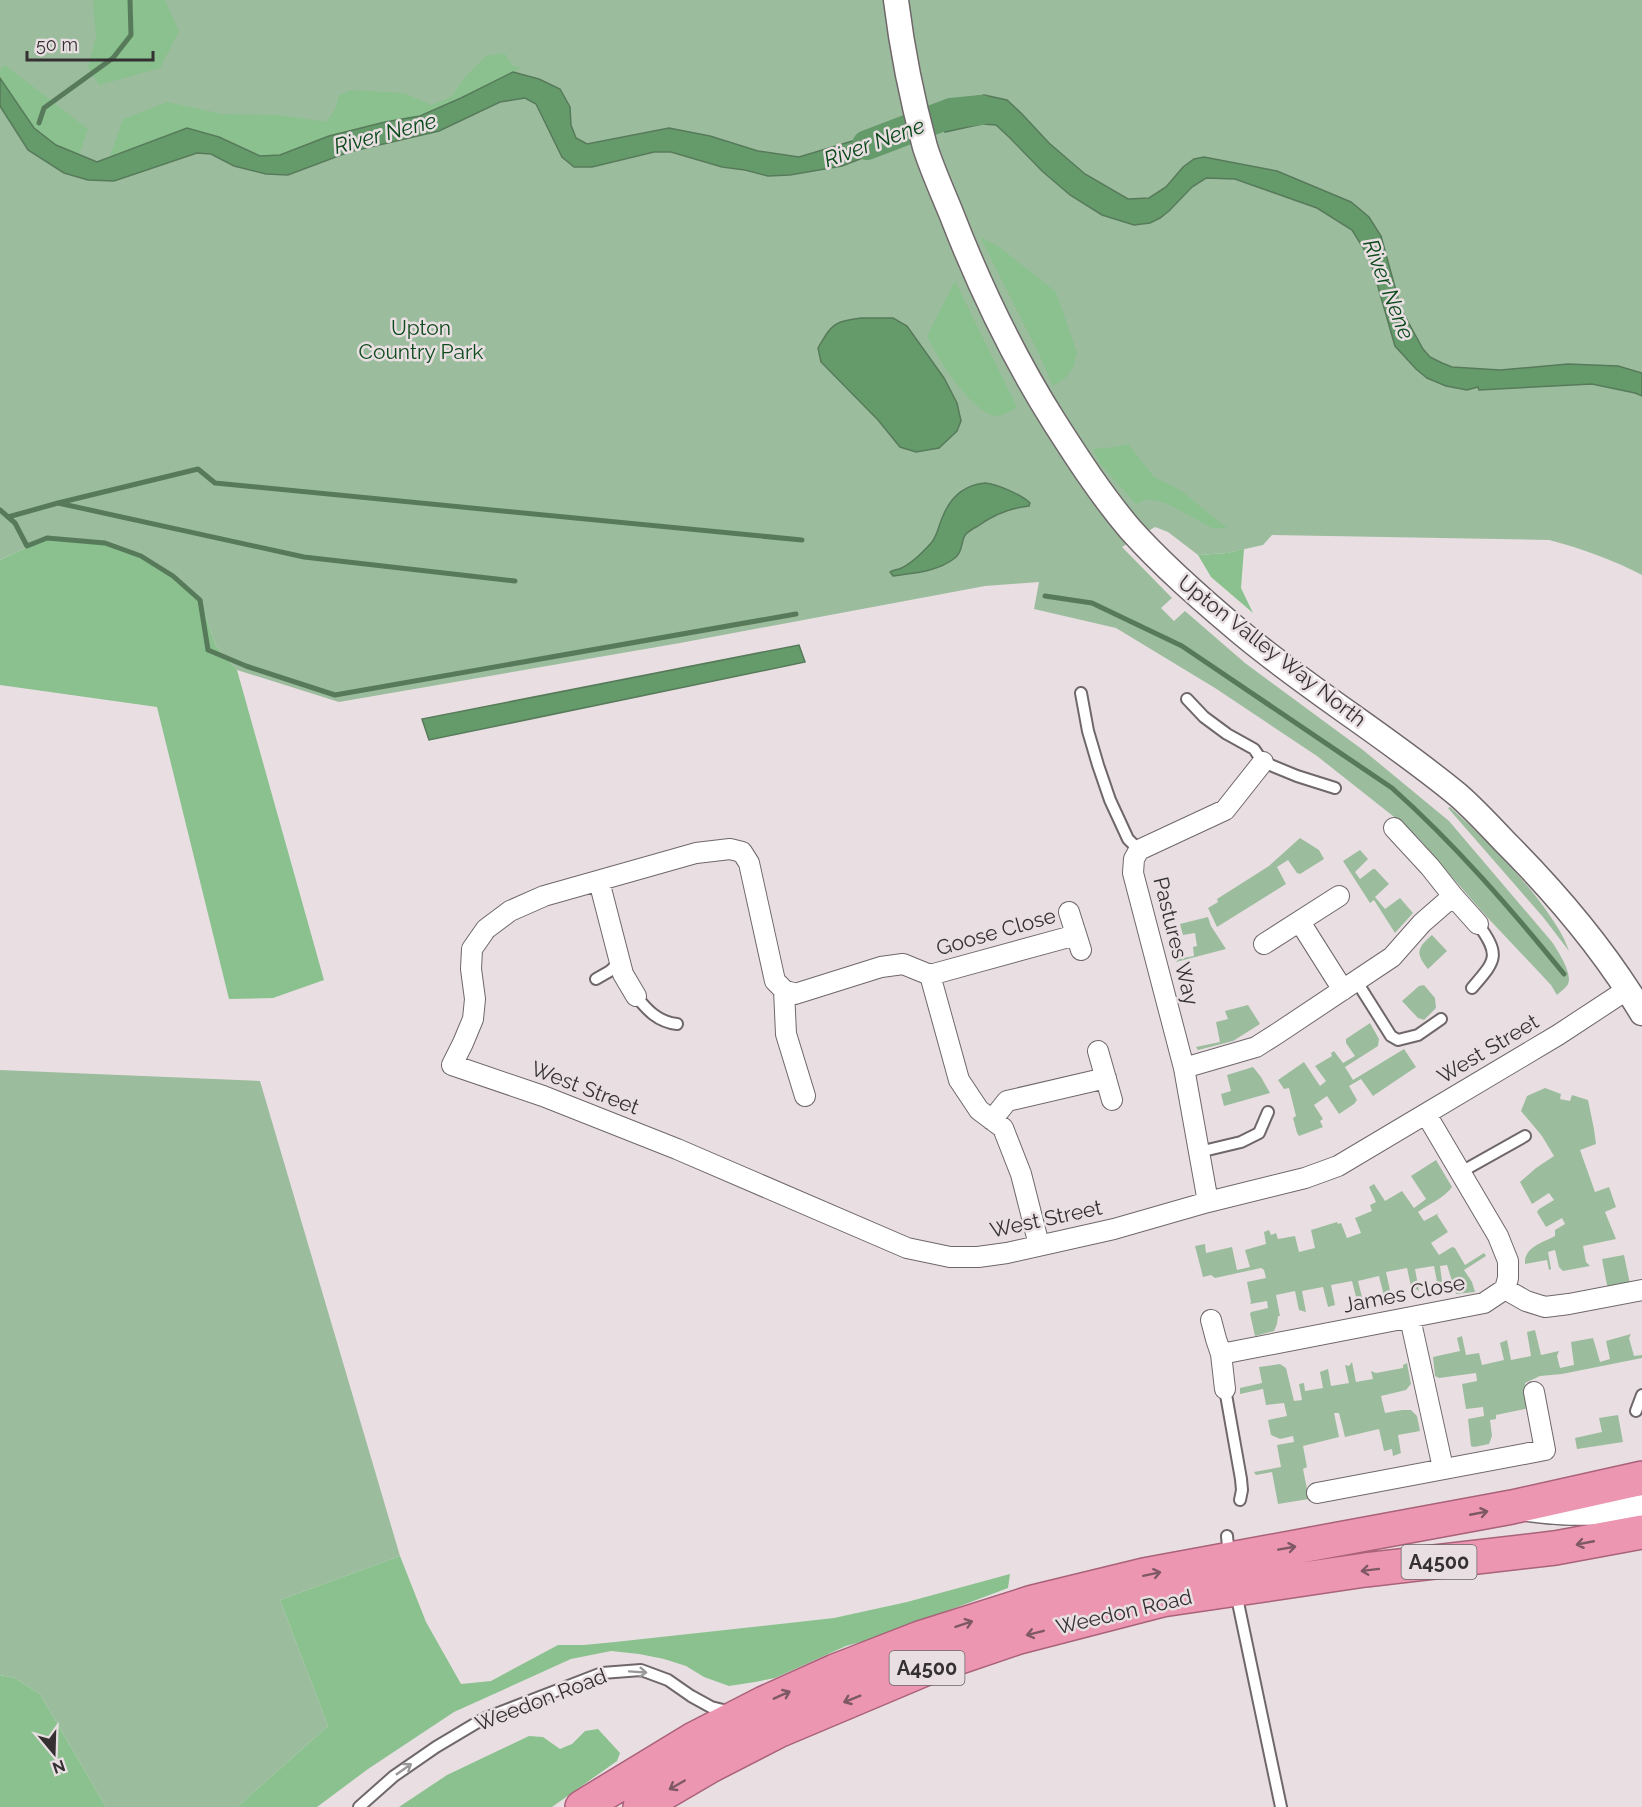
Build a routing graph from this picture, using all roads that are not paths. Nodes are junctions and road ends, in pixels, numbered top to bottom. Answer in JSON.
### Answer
{"nodes":[{"id":1,"x":896,"y":0,"type":"edge"},
{"id":2,"x":1081,"y":693,"type":"dead end"},
{"id":3,"x":1187,"y":699,"type":"dead end"},
{"id":4,"x":1263,"y":762,"type":"junction"},
{"id":5,"x":1335,"y":788,"type":"dead end"},
{"id":6,"x":1394,"y":828,"type":"dead end"},
{"id":7,"x":1139,"y":849,"type":"junction"},
{"id":8,"x":599,"y":881,"type":"junction"},
{"id":9,"x":1339,"y":896,"type":"dead end"},
{"id":10,"x":1453,"y":896,"type":"junction"},
{"id":11,"x":1069,"y":912,"type":"dead end"},
{"id":12,"x":1300,"y":922,"type":"junction"},
{"id":13,"x":1478,"y":924,"type":"joint"},
{"id":14,"x":1264,"y":945,"type":"dead end"},
{"id":15,"x":620,"y":962,"type":"junction"},
{"id":16,"x":930,"y":975,"type":"junction"},
{"id":17,"x":596,"y":979,"type":"dead end"},
{"id":18,"x":1350,"y":986,"type":"junction"},
{"id":19,"x":1472,"y":988,"type":"dead end"},
{"id":20,"x":1628,"y":989,"type":"junction"},
{"id":21,"x":784,"y":990,"type":"junction"},
{"id":22,"x":636,"y":996,"type":"joint"},
{"id":23,"x":1642,"y":1013,"type":"edge"},
{"id":24,"x":1441,"y":1019,"type":"dead end"},
{"id":25,"x":677,"y":1024,"type":"dead end"},
{"id":26,"x":1098,"y":1051,"type":"dead end"},
{"id":27,"x":1184,"y":1068,"type":"junction"},
{"id":28,"x":1106,"y":1078,"type":"junction"},
{"id":29,"x":805,"y":1096,"type":"dead end"},
{"id":30,"x":1112,"y":1100,"type":"dead end"},
{"id":31,"x":1268,"y":1112,"type":"dead end"},
{"id":32,"x":1426,"y":1114,"type":"junction"},
{"id":33,"x":992,"y":1120,"type":"junction"},
{"id":34,"x":1525,"y":1136,"type":"dead end"},
{"id":35,"x":1199,"y":1152,"type":"junction"},
{"id":36,"x":1461,"y":1172,"type":"junction"},
{"id":37,"x":1208,"y":1202,"type":"junction"},
{"id":38,"x":1039,"y":1245,"type":"junction"},
{"id":39,"x":1505,"y":1289,"type":"junction"},
{"id":40,"x":1640,"y":1296,"type":"edge"},
{"id":41,"x":1410,"y":1318,"type":"junction"},
{"id":42,"x":1211,"y":1320,"type":"dead end"},
{"id":43,"x":1221,"y":1354,"type":"junction"},
{"id":44,"x":1225,"y":1389,"type":"joint"},
{"id":45,"x":1534,"y":1392,"type":"dead end"},
{"id":46,"x":1642,"y":1395,"type":"edge"},
{"id":47,"x":1636,"y":1411,"type":"dead end"},
{"id":48,"x":1443,"y":1468,"type":"junction"},
{"id":49,"x":1642,"y":1478,"type":"edge"},
{"id":50,"x":1317,"y":1493,"type":"dead end"},
{"id":51,"x":1240,"y":1500,"type":"dead end"},
{"id":52,"x":1512,"y":1507,"type":"junction"},
{"id":53,"x":1642,"y":1507,"type":"edge"},
{"id":54,"x":1642,"y":1532,"type":"edge"},
{"id":55,"x":1232,"y":1566,"type":"junction"},
{"id":56,"x":739,"y":1715,"type":"junction"},
{"id":57,"x":359,"y":1807,"type":"edge"},
{"id":58,"x":582,"y":1807,"type":"edge"},
{"id":59,"x":640,"y":1807,"type":"edge"},
{"id":60,"x":1281,"y":1807,"type":"edge"}],
"edges":[{"from":1,"to":20,"type":"street","name":"Upton Valley Way North"},
{"from":2,"to":7,"type":"lane"},
{"from":3,"to":4,"type":"lane"},
{"from":4,"to":5,"type":"lane"},
{"from":4,"to":7,"type":"street"},
{"from":6,"to":10,"type":"street"},
{"from":7,"to":27,"type":"street","name":"Pastures Way"},
{"from":8,"to":15,"type":"street"},
{"from":8,"to":21,"type":"street"},
{"from":8,"to":38,"type":"street","name":"West Street"},
{"from":9,"to":12,"type":"street"},
{"from":10,"to":13,"type":"street"},
{"from":10,"to":18,"type":"street"},
{"from":11,"to":16,"type":"street","name":"Goose Close"},
{"from":12,"to":14,"type":"street"},
{"from":12,"to":18,"type":"street"},
{"from":13,"to":19,"type":"lane"},
{"from":15,"to":17,"type":"lane"},
{"from":15,"to":22,"type":"street"},
{"from":16,"to":21,"type":"street"},
{"from":16,"to":33,"type":"street"},
{"from":18,"to":24,"type":"lane"},
{"from":18,"to":27,"type":"street"},
{"from":20,"to":23,"type":"street","name":"Upton Valley Way North"},
{"from":20,"to":32,"type":"street","name":"West Street"},
{"from":21,"to":29,"type":"street"},
{"from":22,"to":25,"type":"lane"},
{"from":26,"to":28,"type":"street"},
{"from":27,"to":35,"type":"street","name":"Pastures Way"},
{"from":28,"to":30,"type":"street"},
{"from":28,"to":33,"type":"street"},
{"from":31,"to":35,"type":"lane"},
{"from":32,"to":36,"type":"street"},
{"from":32,"to":37,"type":"street","name":"West Street"},
{"from":33,"to":38,"type":"street"},
{"from":34,"to":36,"type":"lane"},
{"from":35,"to":37,"type":"street","name":"Pastures Way"},
{"from":36,"to":39,"type":"street"},
{"from":37,"to":38,"type":"street","name":"West Street"},
{"from":39,"to":40,"type":"street"},
{"from":39,"to":41,"type":"street","name":"James Close"},
{"from":41,"to":43,"type":"street","name":"James Close"},
{"from":41,"to":48,"type":"street"},
{"from":42,"to":43,"type":"street"},
{"from":43,"to":44,"type":"street"},
{"from":44,"to":51,"type":"lane"},
{"from":45,"to":48,"type":"street"},
{"from":46,"to":47,"type":"lane"},
{"from":48,"to":50,"type":"street"},
{"from":49,"to":52,"type":"highway","name":"Weedon Road","number":"A4500"},
{"from":52,"to":53,"type":"street","name":"Weedon Road"},
{"from":55,"to":52,"type":"highway","name":"Weedon Road","number":"A4500","one_way":true},
{"from":54,"to":55,"type":"highway","name":"Weedon Road","number":"A4500","one_way":true},
{"from":56,"to":55,"type":"highway","name":"Weedon Road","number":"A4500","one_way":true},
{"from":55,"to":59,"type":"highway","name":"Weedon Road","number":"A4500","one_way":true},
{"from":55,"to":60,"type":"lane"},
{"from":57,"to":56,"type":"lane","name":"Weedon Road","one_way":true},
{"from":56,"to":58,"type":"highway","name":"Weedon Road","number":"A4500"}]}
